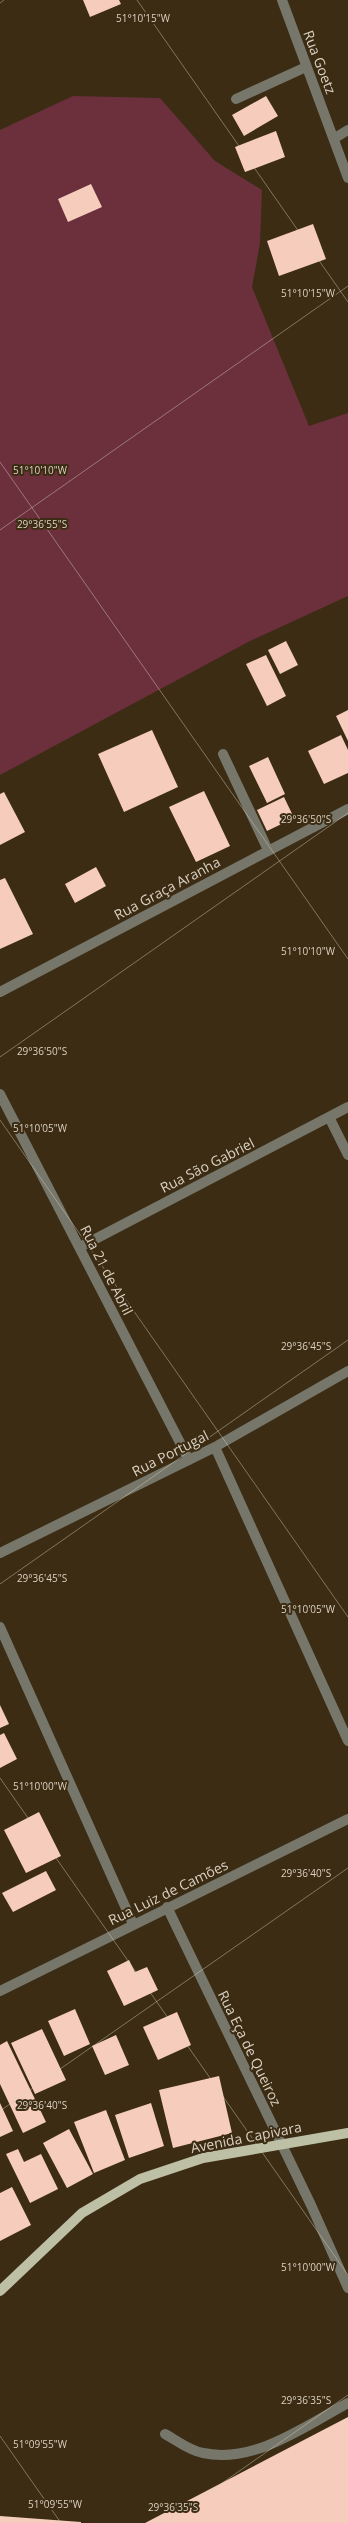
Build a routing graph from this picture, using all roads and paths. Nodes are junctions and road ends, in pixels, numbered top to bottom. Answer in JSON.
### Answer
{"nodes":[{"id":1,"x":282,"y":0,"type":"edge"},
{"id":2,"x":306,"y":67,"type":"junction"},
{"id":3,"x":236,"y":99,"type":"dead end"},
{"id":4,"x":348,"y":130,"type":"edge"},
{"id":5,"x":335,"y":138,"type":"junction"},
{"id":6,"x":348,"y":178,"type":"edge"},
{"id":7,"x":223,"y":754,"type":"dead end"},
{"id":8,"x":348,"y":809,"type":"edge"},
{"id":9,"x":268,"y":850,"type":"junction"},
{"id":10,"x":0,"y":992,"type":"edge"},
{"id":11,"x":0,"y":1094,"type":"edge"},
{"id":12,"x":348,"y":1108,"type":"edge"},
{"id":13,"x":329,"y":1117,"type":"junction"},
{"id":14,"x":348,"y":1155,"type":"edge"},
{"id":15,"x":80,"y":1247,"type":"junction"},
{"id":16,"x":348,"y":1371,"type":"edge"},
{"id":17,"x":215,"y":1446,"type":"junction"},
{"id":18,"x":189,"y":1460,"type":"junction"},
{"id":19,"x":0,"y":1553,"type":"edge"},
{"id":20,"x":0,"y":1627,"type":"edge"},
{"id":21,"x":344,"y":1726,"type":"edge"},
{"id":22,"x":348,"y":1741,"type":"edge"},
{"id":23,"x":348,"y":1819,"type":"edge"},
{"id":24,"x":167,"y":1908,"type":"junction"},
{"id":25,"x":133,"y":1924,"type":"junction"},
{"id":26,"x":0,"y":1991,"type":"edge"},
{"id":27,"x":348,"y":2133,"type":"edge"},
{"id":28,"x":280,"y":2144,"type":"junction"},
{"id":29,"x":348,"y":2288,"type":"edge"},
{"id":30,"x":0,"y":2291,"type":"edge"},
{"id":31,"x":348,"y":2403,"type":"edge"},
{"id":32,"x":165,"y":2434,"type":"dead end"}],
"edges":[{"from":1,"to":2,"type":"street","name":"Rua Goetz"},
{"from":2,"to":3,"type":"street"},
{"from":2,"to":5,"type":"street","name":"Rua Goetz"},
{"from":4,"to":5,"type":"street"},
{"from":5,"to":6,"type":"street","name":"Rua Goetz"},
{"from":7,"to":9,"type":"street"},
{"from":8,"to":9,"type":"street","name":"Rua Graça Aranha"},
{"from":9,"to":10,"type":"street","name":"Rua Graça Aranha"},
{"from":11,"to":15,"type":"street","name":"Rua 21 de Abril"},
{"from":12,"to":13,"type":"street","name":"Rua São Gabriel"},
{"from":13,"to":14,"type":"street"},
{"from":13,"to":15,"type":"street","name":"Rua São Gabriel"},
{"from":15,"to":18,"type":"street","name":"Rua 21 de Abril"},
{"from":16,"to":17,"type":"street","name":"Rua Portugal"},
{"from":17,"to":18,"type":"street","name":"Rua Portugal"},
{"from":17,"to":21,"type":"street"},
{"from":18,"to":19,"type":"street","name":"Rua Portugal"},
{"from":20,"to":25,"type":"street"},
{"from":21,"to":22,"type":"street"},
{"from":23,"to":24,"type":"street","name":"Rua Luiz de Camões"},
{"from":24,"to":25,"type":"street","name":"Rua Luiz de Camões"},
{"from":24,"to":28,"type":"street","name":"Rua Eça de Queiroz"},
{"from":25,"to":26,"type":"street","name":"Rua Luiz de Camões"},
{"from":27,"to":28,"type":"main road","name":"Avenida Capivara"},
{"from":28,"to":29,"type":"street","name":"Rua Eça de Queiroz"},
{"from":28,"to":30,"type":"main road","name":"Avenida Capivara"},
{"from":31,"to":32,"type":"street"}]}
